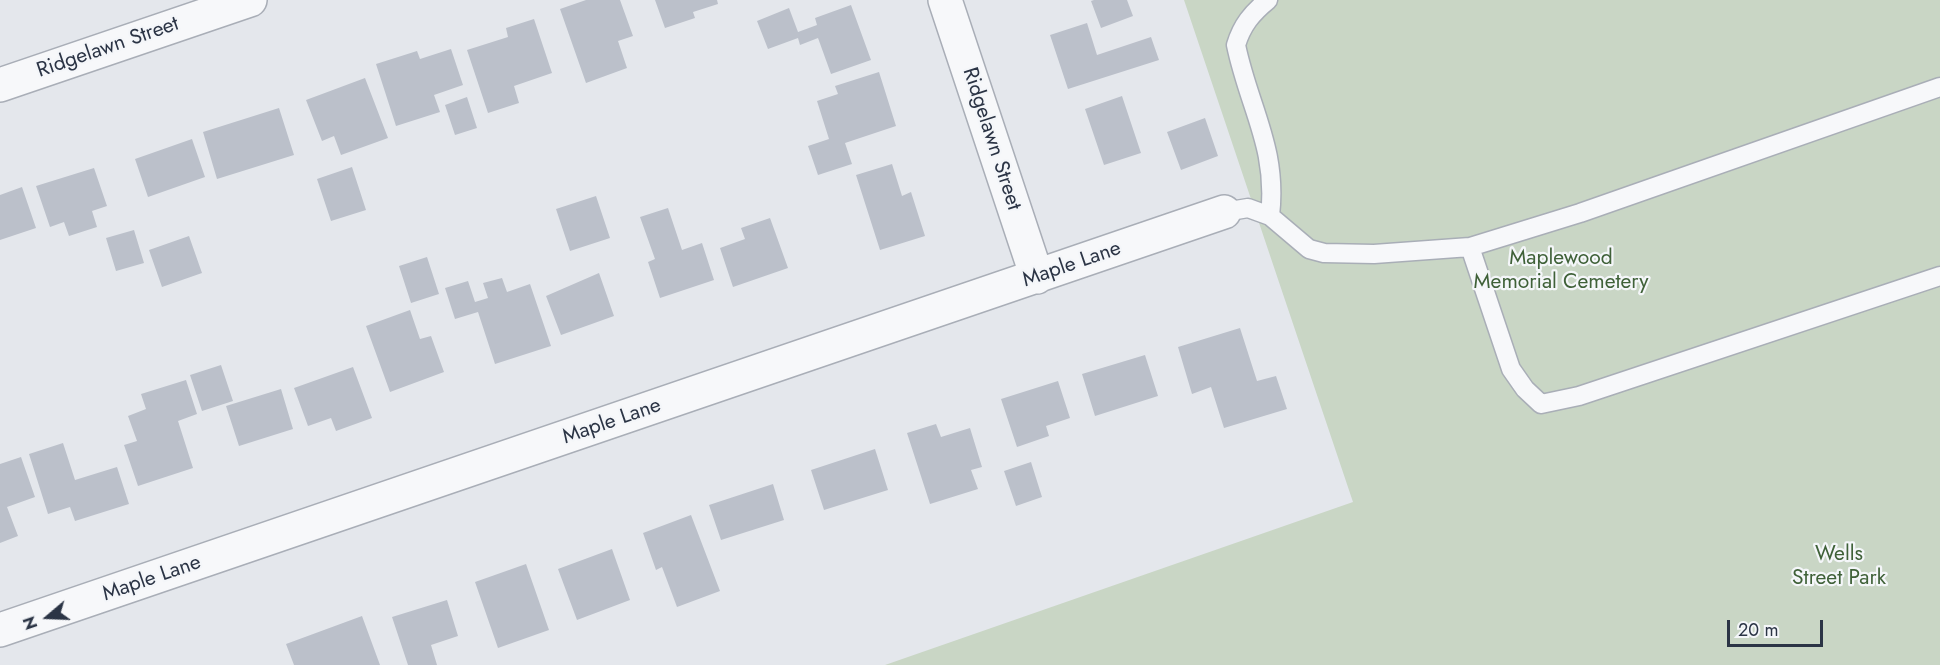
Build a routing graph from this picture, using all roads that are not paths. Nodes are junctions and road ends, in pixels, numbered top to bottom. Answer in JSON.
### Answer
{"nodes":[{"id":1,"x":250,"y":0,"type":"edge"},
{"id":2,"x":945,"y":0,"type":"edge"},
{"id":3,"x":1268,"y":0,"type":"edge"},
{"id":4,"x":0,"y":85,"type":"edge"},
{"id":5,"x":1940,"y":87,"type":"edge"},
{"id":6,"x":1224,"y":212,"type":"joint"},
{"id":7,"x":1270,"y":216,"type":"junction"},
{"id":8,"x":1470,"y":247,"type":"junction"},
{"id":9,"x":1940,"y":276,"type":"edge"},
{"id":10,"x":1037,"y":277,"type":"junction"},
{"id":11,"x":0,"y":630,"type":"edge"}],
"edges":[{"from":1,"to":4,"type":"street","name":"Ridgelawn Street"},
{"from":2,"to":10,"type":"street","name":"Ridgelawn Street"},
{"from":3,"to":7,"type":"lane"},
{"from":5,"to":8,"type":"lane"},
{"from":6,"to":7,"type":"lane"},
{"from":6,"to":10,"type":"street","name":"Maple Lane"},
{"from":7,"to":8,"type":"lane"},
{"from":8,"to":9,"type":"lane"},
{"from":10,"to":11,"type":"street","name":"Maple Lane"}]}
